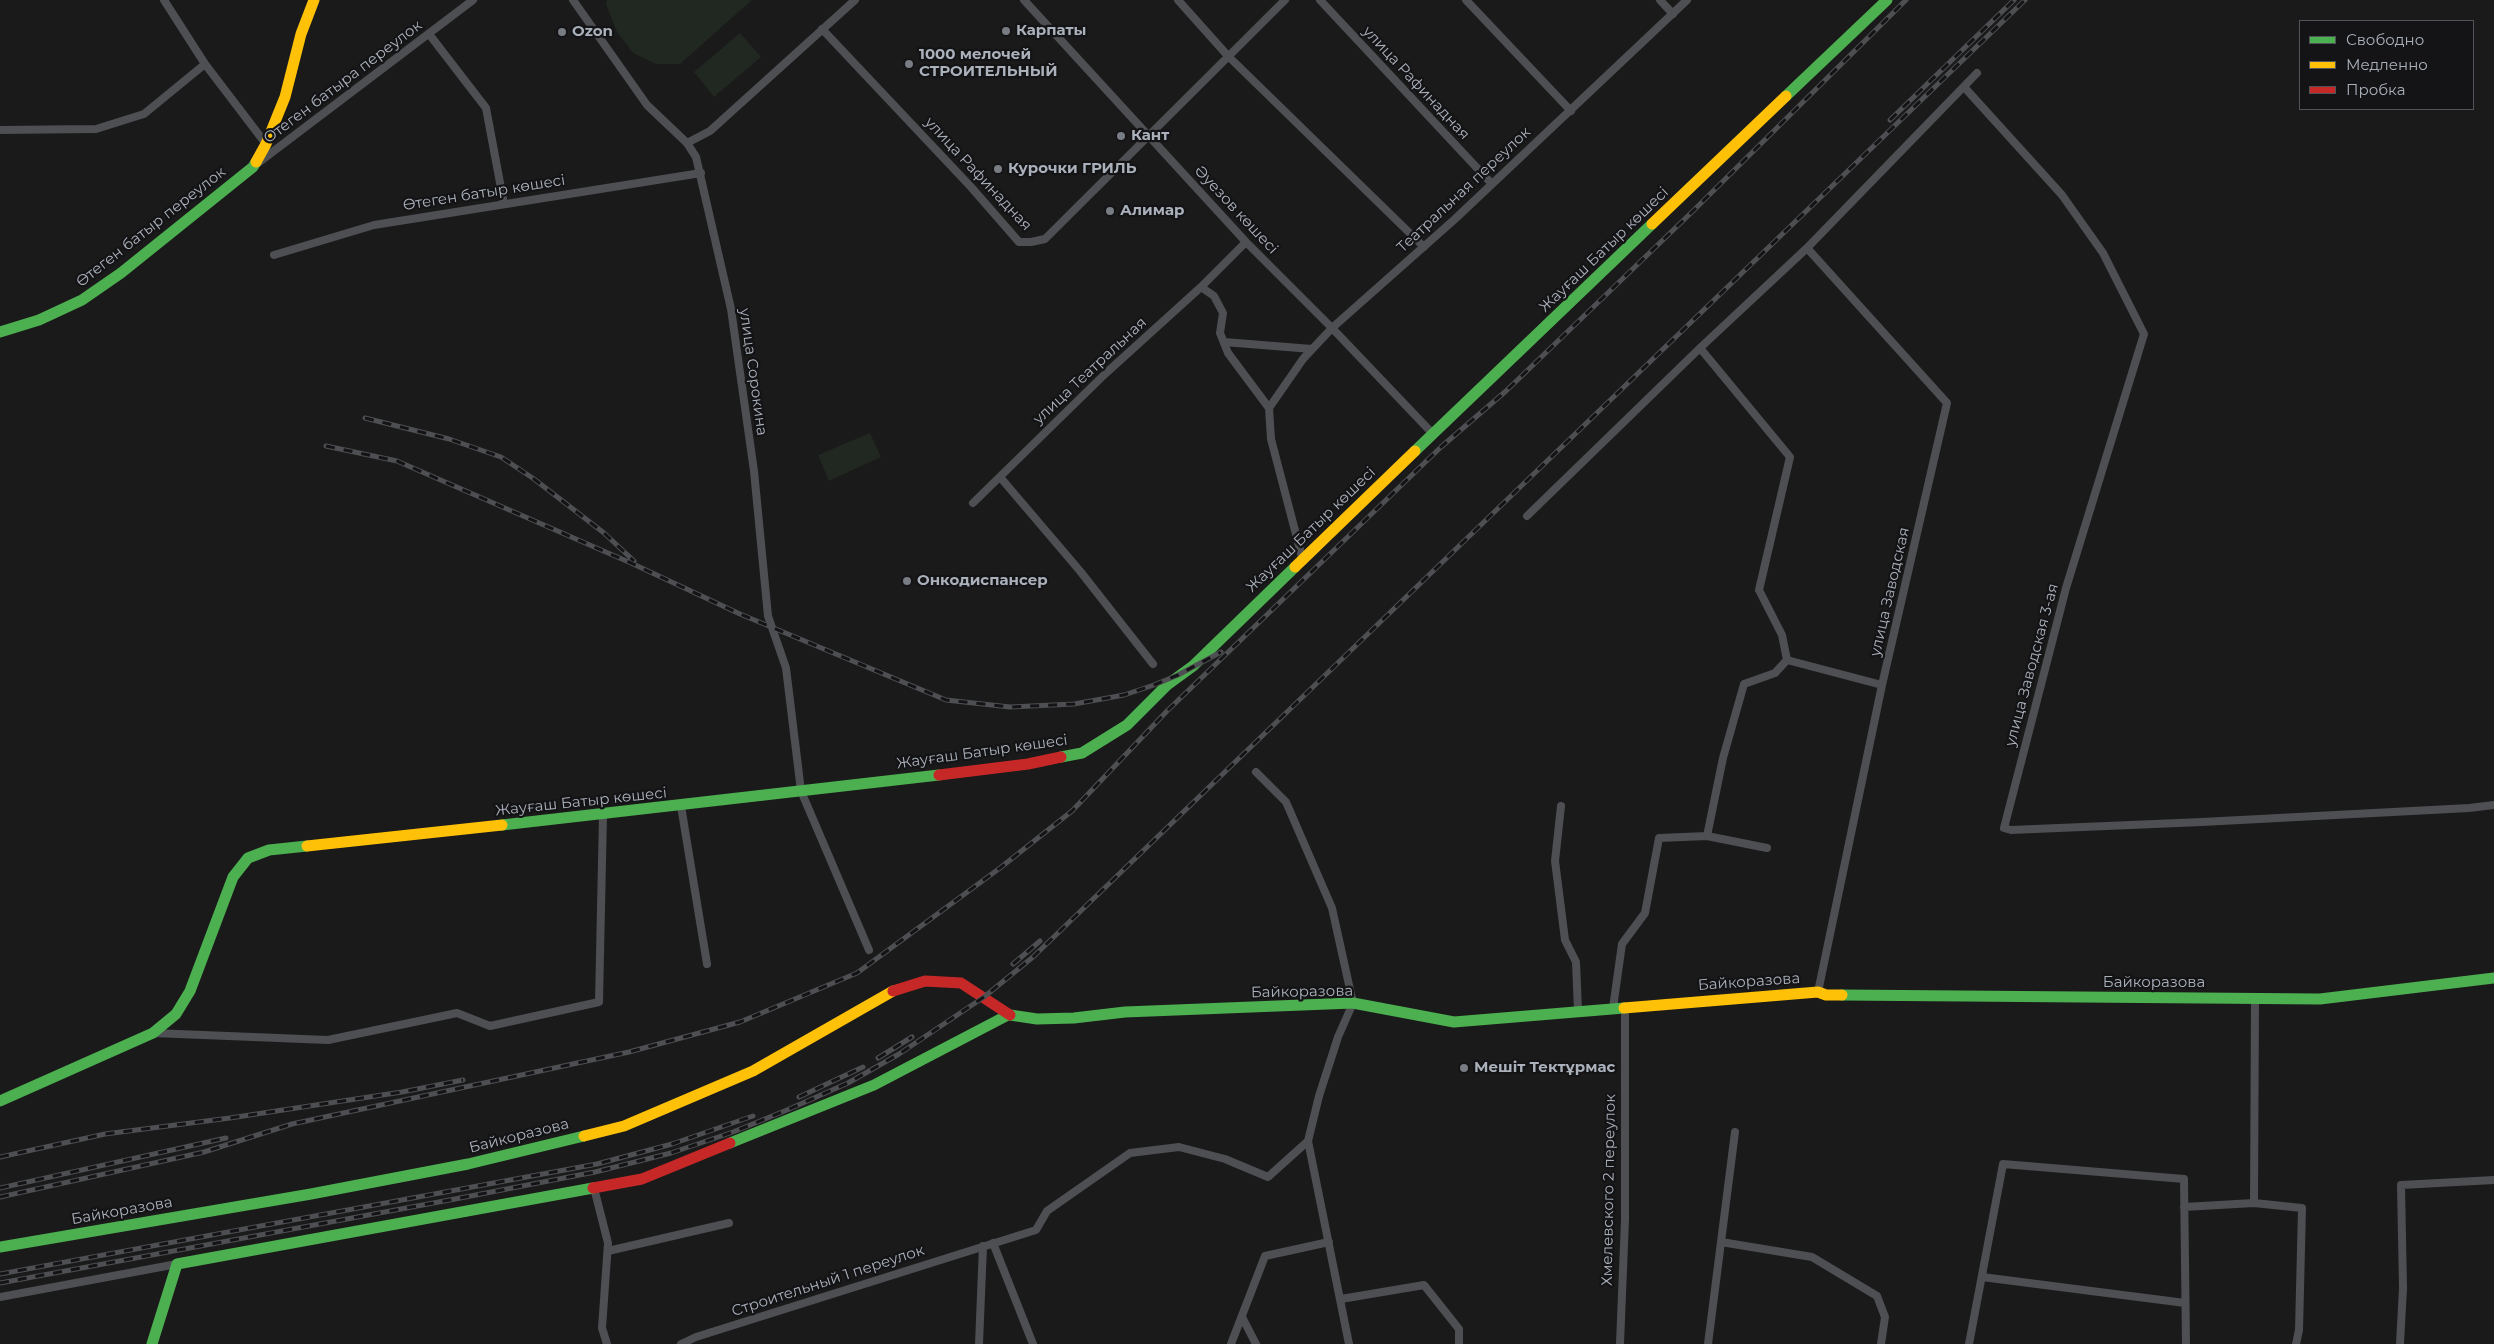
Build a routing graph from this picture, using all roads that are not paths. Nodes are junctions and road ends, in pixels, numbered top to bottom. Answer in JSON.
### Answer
{"nodes":[{"id":1,"x":164,"y":0,"type":"edge"},
{"id":2,"x":314,"y":0,"type":"edge"},
{"id":3,"x":473,"y":0,"type":"edge"},
{"id":4,"x":573,"y":0,"type":"edge"},
{"id":5,"x":855,"y":0,"type":"edge"},
{"id":6,"x":1024,"y":0,"type":"edge"},
{"id":7,"x":1178,"y":0,"type":"edge"},
{"id":8,"x":1285,"y":0,"type":"edge"},
{"id":9,"x":1320,"y":0,"type":"edge"},
{"id":10,"x":1466,"y":0,"type":"edge"},
{"id":11,"x":1660,"y":0,"type":"edge"},
{"id":12,"x":1687,"y":0,"type":"edge"},
{"id":13,"x":1887,"y":0,"type":"edge"},
{"id":14,"x":1673,"y":14,"type":"junction"},
{"id":15,"x":822,"y":29,"type":"junction"},
{"id":16,"x":429,"y":34,"type":"junction"},
{"id":17,"x":1228,"y":56,"type":"junction"},
{"id":18,"x":205,"y":64,"type":"junction"},
{"id":19,"x":1977,"y":73,"type":"dead end"},
{"id":20,"x":1965,"y":88,"type":"junction"},
{"id":21,"x":1571,"y":111,"type":"junction"},
{"id":22,"x":0,"y":130,"type":"edge"},
{"id":23,"x":1149,"y":135,"type":"junction"},
{"id":24,"x":266,"y":144,"type":"junction"},
{"id":25,"x":686,"y":144,"type":"junction"},
{"id":26,"x":253,"y":167,"type":"junction"},
{"id":27,"x":700,"y":173,"type":"junction"},
{"id":28,"x":1492,"y":184,"type":"junction"},
{"id":29,"x":504,"y":204,"type":"junction"},
{"id":30,"x":1246,"y":242,"type":"junction"},
{"id":31,"x":1424,"y":246,"type":"junction"},
{"id":32,"x":1807,"y":248,"type":"junction"},
{"id":33,"x":274,"y":255,"type":"dead end"},
{"id":34,"x":1201,"y":287,"type":"junction"},
{"id":35,"x":1332,"y":328,"type":"junction"},
{"id":36,"x":0,"y":332,"type":"edge"},
{"id":37,"x":1224,"y":342,"type":"junction"},
{"id":38,"x":1700,"y":348,"type":"junction"},
{"id":39,"x":1312,"y":349,"type":"junction"},
{"id":40,"x":1269,"y":408,"type":"junction"},
{"id":41,"x":1433,"y":434,"type":"junction"},
{"id":42,"x":1000,"y":477,"type":"junction"},
{"id":43,"x":973,"y":503,"type":"dead end"},
{"id":44,"x":1527,"y":516,"type":"dead end"},
{"id":45,"x":1303,"y":560,"type":"junction"},
{"id":46,"x":1787,"y":660,"type":"junction"},
{"id":47,"x":1153,"y":664,"type":"dead end"},
{"id":48,"x":1882,"y":685,"type":"junction"},
{"id":49,"x":1256,"y":772,"type":"dead end"},
{"id":50,"x":801,"y":791,"type":"junction"},
{"id":51,"x":2494,"y":805,"type":"edge"},
{"id":52,"x":681,"y":806,"type":"junction"},
{"id":53,"x":1561,"y":806,"type":"dead end"},
{"id":54,"x":603,"y":815,"type":"junction"},
{"id":55,"x":1707,"y":836,"type":"junction"},
{"id":56,"x":1767,"y":848,"type":"dead end"},
{"id":57,"x":869,"y":950,"type":"dead end"},
{"id":58,"x":707,"y":964,"type":"dead end"},
{"id":59,"x":2494,"y":978,"type":"edge"},
{"id":60,"x":1818,"y":992,"type":"junction"},
{"id":61,"x":2255,"y":998,"type":"junction"},
{"id":62,"x":1353,"y":1003,"type":"junction"},
{"id":63,"x":1626,"y":1007,"type":"junction"},
{"id":64,"x":1612,"y":1008,"type":"junction"},
{"id":65,"x":1578,"y":1011,"type":"junction"},
{"id":66,"x":1008,"y":1015,"type":"junction"},
{"id":67,"x":153,"y":1032,"type":"junction"},
{"id":68,"x":0,"y":1101,"type":"edge"},
{"id":69,"x":1735,"y":1132,"type":"dead end"},
{"id":70,"x":1308,"y":1141,"type":"junction"},
{"id":71,"x":2494,"y":1180,"type":"edge"},
{"id":72,"x":594,"y":1188,"type":"junction"},
{"id":73,"x":2254,"y":1203,"type":"junction"},
{"id":74,"x":2184,"y":1207,"type":"junction"},
{"id":75,"x":729,"y":1224,"type":"dead end"},
{"id":76,"x":1330,"y":1242,"type":"junction"},
{"id":77,"x":1721,"y":1242,"type":"junction"},
{"id":78,"x":993,"y":1243,"type":"junction"},
{"id":79,"x":983,"y":1246,"type":"junction"},
{"id":80,"x":0,"y":1247,"type":"edge"},
{"id":81,"x":608,"y":1251,"type":"junction"},
{"id":82,"x":177,"y":1264,"type":"junction"},
{"id":83,"x":1982,"y":1277,"type":"junction"},
{"id":84,"x":0,"y":1297,"type":"edge"},
{"id":85,"x":1341,"y":1299,"type":"junction"},
{"id":86,"x":2185,"y":1303,"type":"junction"},
{"id":87,"x":1242,"y":1317,"type":"junction"},
{"id":88,"x":152,"y":1344,"type":"edge"},
{"id":89,"x":607,"y":1344,"type":"edge"},
{"id":90,"x":681,"y":1344,"type":"edge"},
{"id":91,"x":979,"y":1344,"type":"edge"},
{"id":92,"x":1033,"y":1344,"type":"edge"},
{"id":93,"x":1231,"y":1344,"type":"edge"},
{"id":94,"x":1256,"y":1344,"type":"edge"},
{"id":95,"x":1349,"y":1344,"type":"edge"},
{"id":96,"x":1459,"y":1344,"type":"edge"},
{"id":97,"x":1620,"y":1344,"type":"edge"},
{"id":98,"x":1708,"y":1344,"type":"edge"},
{"id":99,"x":1881,"y":1344,"type":"edge"},
{"id":100,"x":1969,"y":1344,"type":"edge"},
{"id":101,"x":2186,"y":1344,"type":"edge"},
{"id":102,"x":2296,"y":1344,"type":"edge"},
{"id":103,"x":2400,"y":1344,"type":"edge"}],
"edges":[{"from":1,"to":18,"type":"street"},
{"from":2,"to":24,"type":"street"},
{"from":3,"to":16,"type":"street","name":"Отеген батыра переулок"},
{"from":4,"to":25,"type":"street","name":"улица Сорокина"},
{"from":5,"to":15,"type":"street"},
{"from":6,"to":23,"type":"street","name":"Әуезов көшесі"},
{"from":7,"to":17,"type":"street"},
{"from":8,"to":17,"type":"street","name":"улица Рафинадная"},
{"from":9,"to":28,"type":"street","name":"улица Рафинадная"},
{"from":10,"to":21,"type":"street"},
{"from":11,"to":14,"type":"street"},
{"from":12,"to":14,"type":"street","name":"Театральная переулок"},
{"from":13,"to":41,"type":"street","name":"Жауғаш Батыр көшесі"},
{"from":14,"to":21,"type":"street","name":"Театральная переулок"},
{"from":15,"to":23,"type":"street","name":"улица Рафинадная"},
{"from":15,"to":25,"type":"street"},
{"from":16,"to":26,"type":"street","name":"Отеген батыра переулок"},
{"from":16,"to":29,"type":"street"},
{"from":17,"to":23,"type":"street","name":"улица Рафинадная"},
{"from":17,"to":31,"type":"street"},
{"from":18,"to":22,"type":"street"},
{"from":18,"to":24,"type":"street"},
{"from":19,"to":20,"type":"street"},
{"from":20,"to":32,"type":"street"},
{"from":20,"to":51,"type":"street","name":"улица Заводская 3-ая"},
{"from":21,"to":28,"type":"street","name":"Театральная переулок"},
{"from":23,"to":30,"type":"street","name":"Әуезов көшесі"},
{"from":24,"to":26,"type":"street"},
{"from":25,"to":27,"type":"street","name":"улица Сорокина"},
{"from":26,"to":36,"type":"street","name":"Өтеген батыр переулок"},
{"from":27,"to":29,"type":"street","name":"Өтеген батыр көшесі"},
{"from":27,"to":50,"type":"street","name":"улица Сорокина"},
{"from":28,"to":31,"type":"street","name":"Театральная переулок"},
{"from":29,"to":33,"type":"street","name":"Өтеген батыр көшесі"},
{"from":30,"to":34,"type":"street","name":"улица Театральная"},
{"from":30,"to":35,"type":"street","name":"Әуезов көшесі"},
{"from":31,"to":35,"type":"street","name":"Театральная переулок"},
{"from":32,"to":38,"type":"street"},
{"from":32,"to":48,"type":"street","name":"улица Заводская"},
{"from":34,"to":37,"type":"street"},
{"from":34,"to":42,"type":"street","name":"улица Театральная"},
{"from":35,"to":39,"type":"street","name":"Театральная переулок"},
{"from":35,"to":41,"type":"street","name":"Әуезов көшесі"},
{"from":37,"to":39,"type":"street"},
{"from":37,"to":40,"type":"street"},
{"from":38,"to":44,"type":"street"},
{"from":38,"to":46,"type":"street"},
{"from":39,"to":40,"type":"street","name":"Театральная переулок"},
{"from":40,"to":45,"type":"street"},
{"from":41,"to":45,"type":"street","name":"Жауғаш Батыр көшесі"},
{"from":42,"to":43,"type":"street","name":"улица Театральная"},
{"from":42,"to":47,"type":"street"},
{"from":45,"to":50,"type":"street","name":"Жауғаш Батыр көшесі"},
{"from":46,"to":48,"type":"street"},
{"from":46,"to":55,"type":"street"},
{"from":48,"to":60,"type":"street","name":"улица Заводская"},
{"from":49,"to":62,"type":"street"},
{"from":50,"to":52,"type":"street","name":"Жауғаш Батыр көшесі"},
{"from":50,"to":57,"type":"street","name":"улица Сорокина"},
{"from":52,"to":54,"type":"street","name":"Жауғаш Батыр көшесі"},
{"from":52,"to":58,"type":"street"},
{"from":53,"to":65,"type":"street"},
{"from":54,"to":67,"type":"street","name":"Жауғаш Батыр көшесі"},
{"from":54,"to":67,"type":"street"},
{"from":55,"to":56,"type":"street"},
{"from":55,"to":64,"type":"street"},
{"from":59,"to":61,"type":"street","name":"Байкоразова"},
{"from":60,"to":61,"type":"street","name":"Байкоразова"},
{"from":60,"to":63,"type":"street","name":"Байкоразова"},
{"from":61,"to":73,"type":"street"},
{"from":62,"to":65,"type":"street","name":"Байкоразова"},
{"from":62,"to":66,"type":"street","name":"Байкоразова"},
{"from":62,"to":70,"type":"street"},
{"from":63,"to":64,"type":"street","name":"Байкоразова"},
{"from":63,"to":97,"type":"street","name":"Хмелевского 2 переулок"},
{"from":64,"to":65,"type":"street","name":"Байкоразова"},
{"from":66,"to":72,"type":"street"},
{"from":66,"to":80,"type":"street","name":"Байкоразова"},
{"from":67,"to":68,"type":"street","name":"Жауғаш Батыр көшесі"},
{"from":69,"to":77,"type":"street"},
{"from":70,"to":76,"type":"street"},
{"from":70,"to":78,"type":"street","name":"Строительный 1 переулок"},
{"from":71,"to":103,"type":"street"},
{"from":72,"to":81,"type":"street"},
{"from":72,"to":82,"type":"street"},
{"from":73,"to":74,"type":"street"},
{"from":73,"to":102,"type":"street"},
{"from":74,"to":83,"type":"street"},
{"from":74,"to":86,"type":"street"},
{"from":75,"to":81,"type":"street"},
{"from":76,"to":85,"type":"street"},
{"from":76,"to":87,"type":"street"},
{"from":77,"to":98,"type":"street"},
{"from":77,"to":99,"type":"street"},
{"from":78,"to":79,"type":"street","name":"Строительный 1 переулок"},
{"from":78,"to":92,"type":"street"},
{"from":79,"to":90,"type":"street","name":"Строительный 1 переулок"},
{"from":79,"to":91,"type":"street"},
{"from":81,"to":89,"type":"street"},
{"from":82,"to":84,"type":"street"},
{"from":82,"to":88,"type":"street"},
{"from":83,"to":86,"type":"street"},
{"from":83,"to":100,"type":"street"},
{"from":85,"to":95,"type":"street"},
{"from":85,"to":96,"type":"street"},
{"from":86,"to":101,"type":"street"},
{"from":87,"to":93,"type":"street"},
{"from":87,"to":94,"type":"street"}]}
